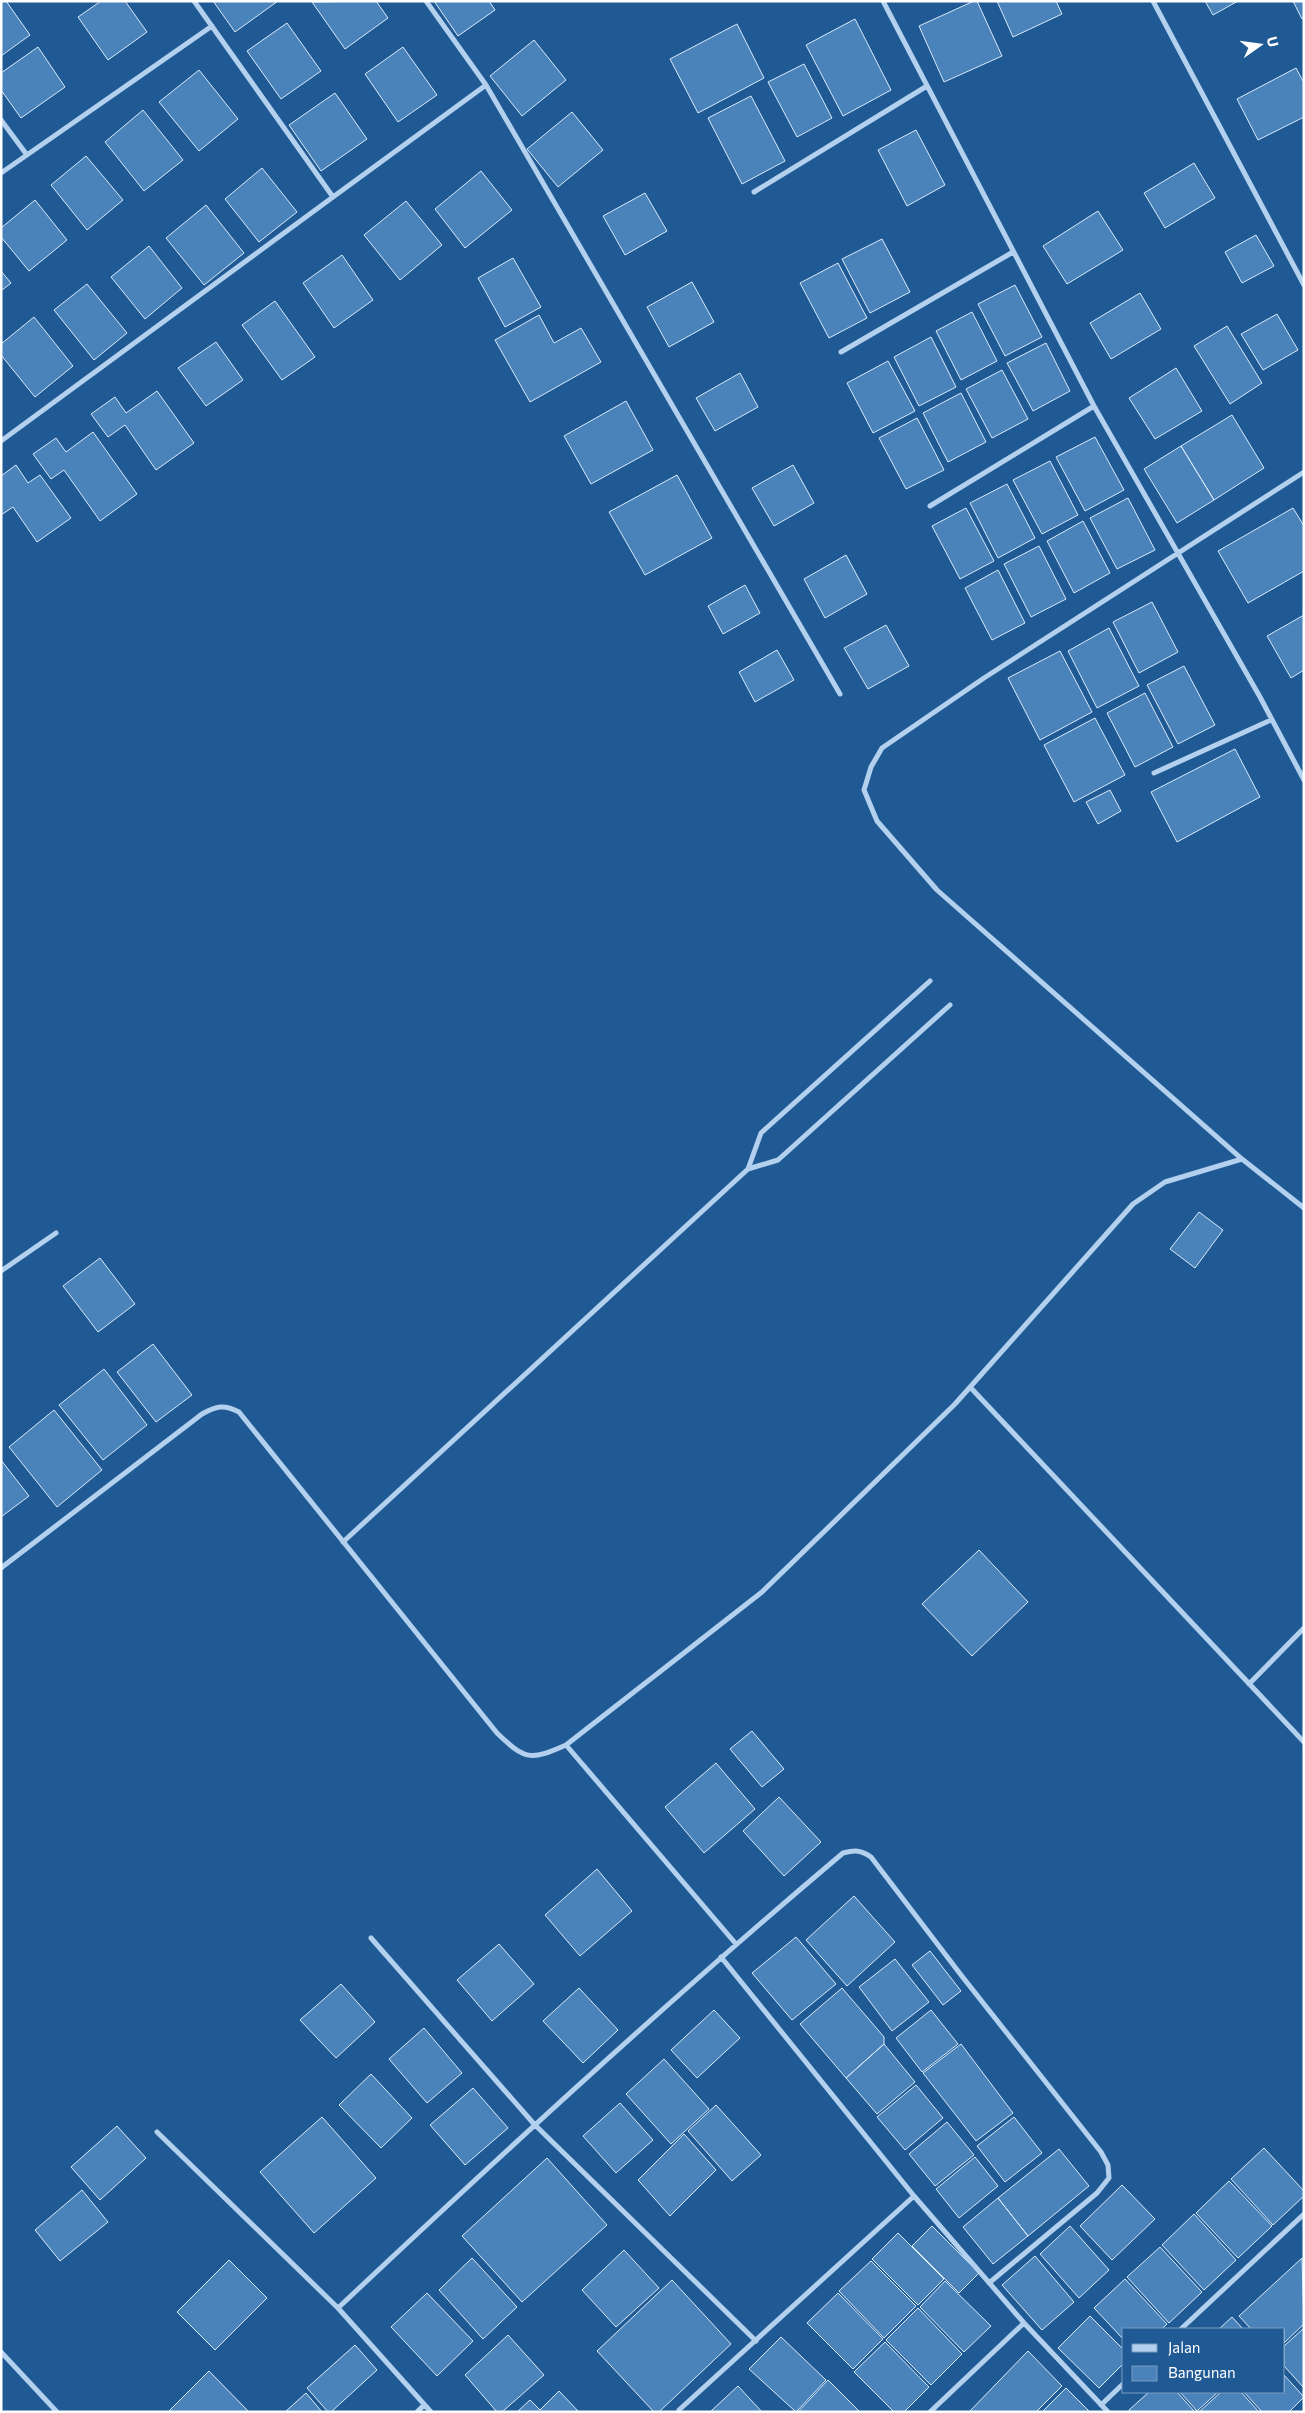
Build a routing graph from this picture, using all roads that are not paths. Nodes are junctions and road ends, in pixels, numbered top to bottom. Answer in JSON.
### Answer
{"nodes":[{"id":1,"x":194,"y":1,"type":"edge"},
{"id":2,"x":426,"y":1,"type":"edge"},
{"id":3,"x":883,"y":1,"type":"edge"},
{"id":4,"x":1153,"y":1,"type":"edge"},
{"id":5,"x":212,"y":26,"type":"junction"},
{"id":6,"x":486,"y":85,"type":"junction"},
{"id":7,"x":928,"y":86,"type":"junction"},
{"id":8,"x":1,"y":120,"type":"edge"},
{"id":9,"x":27,"y":155,"type":"junction"},
{"id":10,"x":1,"y":173,"type":"edge"},
{"id":11,"x":754,"y":192,"type":"dead end"},
{"id":12,"x":333,"y":197,"type":"junction"},
{"id":13,"x":1014,"y":252,"type":"junction"},
{"id":14,"x":1304,"y":286,"type":"edge"},
{"id":15,"x":841,"y":352,"type":"dead end"},
{"id":16,"x":1094,"y":406,"type":"junction"},
{"id":17,"x":1,"y":441,"type":"edge"},
{"id":18,"x":1304,"y":472,"type":"edge"},
{"id":19,"x":930,"y":506,"type":"dead end"},
{"id":20,"x":1178,"y":552,"type":"junction"},
{"id":21,"x":840,"y":694,"type":"dead end"},
{"id":22,"x":1271,"y":720,"type":"junction"},
{"id":23,"x":1154,"y":773,"type":"dead end"},
{"id":24,"x":1304,"y":780,"type":"edge"},
{"id":25,"x":930,"y":981,"type":"dead end"},
{"id":26,"x":950,"y":1005,"type":"dead end"},
{"id":27,"x":1242,"y":1159,"type":"junction"},
{"id":28,"x":748,"y":1169,"type":"junction"},
{"id":29,"x":1304,"y":1208,"type":"edge"},
{"id":30,"x":56,"y":1233,"type":"dead end"},
{"id":31,"x":1,"y":1271,"type":"edge"},
{"id":32,"x":970,"y":1387,"type":"junction"},
{"id":33,"x":343,"y":1542,"type":"junction"},
{"id":34,"x":1,"y":1568,"type":"edge"},
{"id":35,"x":1304,"y":1628,"type":"edge"},
{"id":36,"x":1250,"y":1684,"type":"junction"},
{"id":37,"x":1304,"y":1742,"type":"edge"},
{"id":38,"x":566,"y":1746,"type":"junction"},
{"id":39,"x":371,"y":1938,"type":"dead end"},
{"id":40,"x":736,"y":1944,"type":"junction"},
{"id":41,"x":721,"y":1957,"type":"junction"},
{"id":42,"x":534,"y":2124,"type":"junction"},
{"id":43,"x":158,"y":2132,"type":"dead end"},
{"id":44,"x":914,"y":2196,"type":"junction"},
{"id":45,"x":1304,"y":2214,"type":"edge"},
{"id":46,"x":989,"y":2283,"type":"junction"},
{"id":47,"x":338,"y":2308,"type":"junction"},
{"id":48,"x":1024,"y":2323,"type":"junction"},
{"id":49,"x":1182,"y":2328,"type":"edge"},
{"id":50,"x":756,"y":2341,"type":"junction"},
{"id":51,"x":1,"y":2352,"type":"edge"},
{"id":52,"x":1122,"y":2385,"type":"edge"},
{"id":53,"x":424,"y":2405,"type":"junction"},
{"id":54,"x":1101,"y":2405,"type":"junction"},
{"id":55,"x":679,"y":2410,"type":"dead end"},
{"id":56,"x":57,"y":2412,"type":"edge"},
{"id":57,"x":418,"y":2412,"type":"edge"},
{"id":58,"x":431,"y":2412,"type":"edge"},
{"id":59,"x":930,"y":2412,"type":"edge"},
{"id":60,"x":1108,"y":2412,"type":"edge"}],
"edges":[{"from":1,"to":5,"type":"street"},
{"from":2,"to":6,"type":"street"},
{"from":3,"to":7,"type":"street"},
{"from":4,"to":14,"type":"street"},
{"from":5,"to":9,"type":"street"},
{"from":5,"to":12,"type":"street"},
{"from":6,"to":12,"type":"street"},
{"from":6,"to":21,"type":"street"},
{"from":7,"to":11,"type":"street"},
{"from":7,"to":13,"type":"street"},
{"from":8,"to":9,"type":"street"},
{"from":9,"to":10,"type":"street"},
{"from":12,"to":17,"type":"street"},
{"from":13,"to":15,"type":"street"},
{"from":13,"to":16,"type":"street"},
{"from":16,"to":19,"type":"street"},
{"from":16,"to":20,"type":"street"},
{"from":18,"to":20,"type":"street"},
{"from":20,"to":22,"type":"street"},
{"from":20,"to":27,"type":"street"},
{"from":22,"to":23,"type":"street"},
{"from":22,"to":24,"type":"street"},
{"from":25,"to":28,"type":"street"},
{"from":26,"to":28,"type":"street"},
{"from":27,"to":29,"type":"street"},
{"from":27,"to":32,"type":"street"},
{"from":28,"to":33,"type":"street"},
{"from":30,"to":31,"type":"street"},
{"from":32,"to":36,"type":"street"},
{"from":32,"to":38,"type":"street"},
{"from":33,"to":34,"type":"street"},
{"from":33,"to":38,"type":"street"},
{"from":35,"to":36,"type":"street"},
{"from":36,"to":37,"type":"street"},
{"from":38,"to":40,"type":"street"},
{"from":39,"to":42,"type":"street"},
{"from":40,"to":41,"type":"street"},
{"from":40,"to":46,"type":"street"},
{"from":41,"to":42,"type":"street"},
{"from":41,"to":44,"type":"street"},
{"from":42,"to":47,"type":"street"},
{"from":42,"to":50,"type":"street"},
{"from":43,"to":47,"type":"street"},
{"from":44,"to":46,"type":"street"},
{"from":44,"to":50,"type":"street"},
{"from":45,"to":49,"type":"street"},
{"from":46,"to":48,"type":"street"},
{"from":47,"to":53,"type":"street"},
{"from":48,"to":54,"type":"street"},
{"from":48,"to":59,"type":"street"},
{"from":50,"to":55,"type":"street"},
{"from":51,"to":56,"type":"street"},
{"from":52,"to":54,"type":"street"},
{"from":53,"to":57,"type":"street"},
{"from":53,"to":58,"type":"street"},
{"from":54,"to":60,"type":"street"}]}
